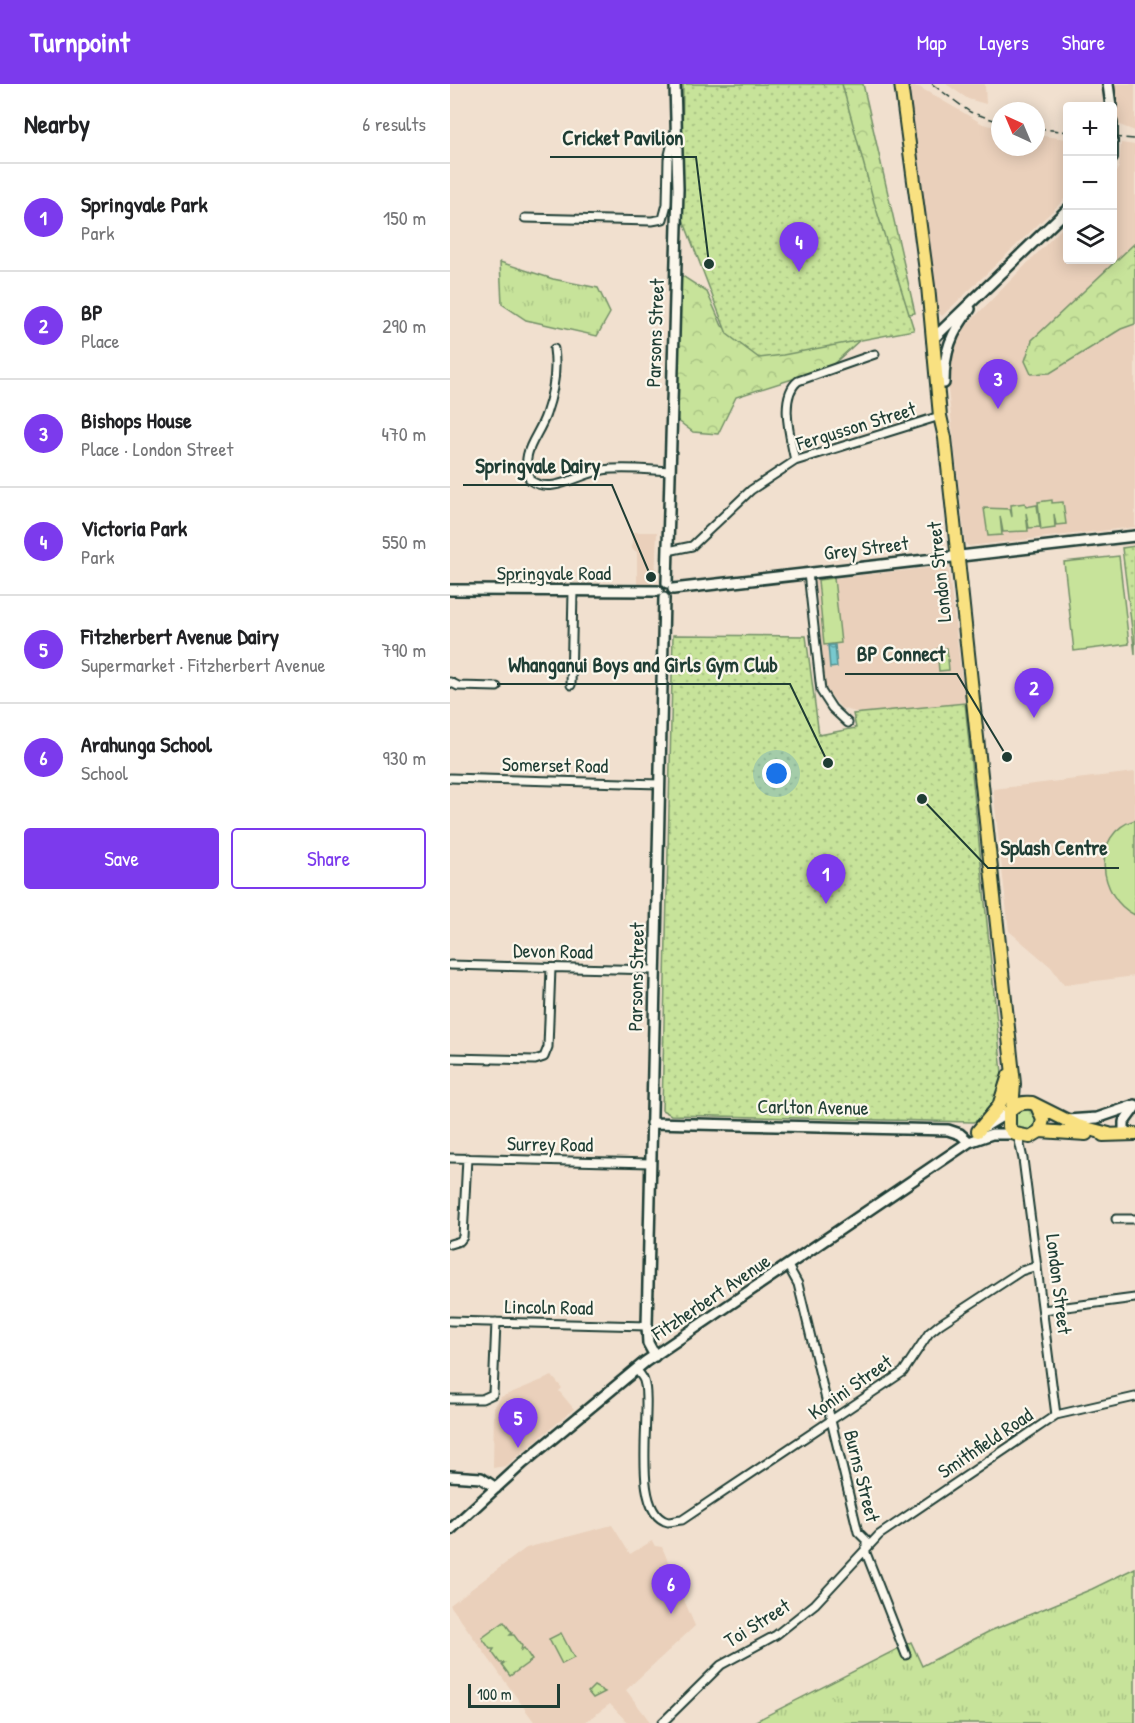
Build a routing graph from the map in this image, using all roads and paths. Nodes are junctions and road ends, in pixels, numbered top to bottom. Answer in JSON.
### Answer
{"nodes":[{"id":1,"x":675,"y":84,"type":"edge"},
{"id":2,"x":901,"y":84,"type":"edge"},
{"id":3,"x":1108,"y":84,"type":"edge"},
{"id":4,"x":1110,"y":102,"type":"edge"},
{"id":5,"x":675,"y":132,"type":"junction"},
{"id":6,"x":1067,"y":210,"type":"edge"},
{"id":7,"x":525,"y":219,"type":"dead end"},
{"id":8,"x":928,"y":286,"type":"junction"},
{"id":9,"x":985,"y":290,"type":"junction"},
{"id":10,"x":935,"y":318,"type":"junction"},
{"id":11,"x":951,"y":321,"type":"junction"},
{"id":12,"x":935,"y":337,"type":"junction"},
{"id":13,"x":554,"y":349,"type":"dead end"},
{"id":14,"x":875,"y":354,"type":"dead end"},
{"id":15,"x":944,"y":383,"type":"junction"},
{"id":16,"x":940,"y":416,"type":"junction"},
{"id":17,"x":945,"y":438,"type":"junction"},
{"id":18,"x":795,"y":461,"type":"junction"},
{"id":19,"x":669,"y":471,"type":"junction"},
{"id":20,"x":1135,"y":536,"type":"edge"},
{"id":21,"x":668,"y":551,"type":"junction"},
{"id":22,"x":957,"y":556,"type":"junction"},
{"id":23,"x":808,"y":573,"type":"junction"},
{"id":24,"x":670,"y":586,"type":"junction"},
{"id":25,"x":450,"y":590,"type":"edge"},
{"id":26,"x":573,"y":591,"type":"junction"},
{"id":27,"x":661,"y":595,"type":"junction"},
{"id":28,"x":450,"y":682,"type":"edge"},
{"id":29,"x":571,"y":686,"type":"dead end"},
{"id":30,"x":497,"y":687,"type":"dead end"},
{"id":31,"x":848,"y":723,"type":"dead end"},
{"id":32,"x":450,"y":778,"type":"edge"},
{"id":33,"x":659,"y":784,"type":"junction"},
{"id":34,"x":450,"y":965,"type":"edge"},
{"id":35,"x":551,"y":968,"type":"junction"},
{"id":36,"x":655,"y":970,"type":"junction"},
{"id":37,"x":450,"y":1058,"type":"edge"},
{"id":38,"x":1011,"y":1059,"type":"junction"},
{"id":39,"x":1034,"y":1105,"type":"junction"},
{"id":40,"x":1135,"y":1106,"type":"edge"},
{"id":41,"x":1010,"y":1110,"type":"junction"},
{"id":42,"x":1065,"y":1120,"type":"junction"},
{"id":43,"x":651,"y":1123,"type":"junction"},
{"id":44,"x":978,"y":1131,"type":"junction"},
{"id":45,"x":1038,"y":1132,"type":"junction"},
{"id":46,"x":1109,"y":1134,"type":"junction"},
{"id":47,"x":1129,"y":1134,"type":"edge"},
{"id":48,"x":1016,"y":1135,"type":"junction"},
{"id":49,"x":969,"y":1142,"type":"junction"},
{"id":50,"x":450,"y":1158,"type":"edge"},
{"id":51,"x":467,"y":1158,"type":"junction"},
{"id":52,"x":1023,"y":1159,"type":"junction"},
{"id":53,"x":650,"y":1163,"type":"junction"},
{"id":54,"x":1116,"y":1218,"type":"dead end"},
{"id":55,"x":1135,"y":1219,"type":"edge"},
{"id":56,"x":450,"y":1244,"type":"edge"},
{"id":57,"x":788,"y":1266,"type":"junction"},
{"id":58,"x":1037,"y":1266,"type":"junction"},
{"id":59,"x":1135,"y":1298,"type":"edge"},
{"id":60,"x":1043,"y":1310,"type":"junction"},
{"id":61,"x":450,"y":1321,"type":"edge"},
{"id":62,"x":496,"y":1322,"type":"junction"},
{"id":63,"x":647,"y":1326,"type":"junction"},
{"id":64,"x":655,"y":1356,"type":"junction"},
{"id":65,"x":636,"y":1369,"type":"junction"},
{"id":66,"x":1135,"y":1397,"type":"edge"},
{"id":67,"x":450,"y":1399,"type":"edge"},
{"id":68,"x":1056,"y":1414,"type":"junction"},
{"id":69,"x":831,"y":1420,"type":"junction"},
{"id":70,"x":450,"y":1476,"type":"edge"},
{"id":71,"x":496,"y":1488,"type":"junction"},
{"id":72,"x":450,"y":1530,"type":"edge"},
{"id":73,"x":866,"y":1546,"type":"junction"},
{"id":74,"x":906,"y":1655,"type":"dead end"},
{"id":75,"x":663,"y":1723,"type":"edge"}],
"edges":[{"from":1,"to":5,"type":"main road","name":"Parsons Street"},
{"from":2,"to":8,"type":"highway","name":"London Street"},
{"from":3,"to":4,"type":"main road"},
{"from":5,"to":7,"type":"street"},
{"from":5,"to":19,"type":"main road","name":"Parsons Street"},
{"from":6,"to":9,"type":"main road"},
{"from":8,"to":10,"type":"highway","name":"London Street"},
{"from":8,"to":12,"type":"highway","name":"London Street"},
{"from":9,"to":11,"type":"main road"},
{"from":9,"to":15,"type":"main road"},
{"from":10,"to":11,"type":"main road"},
{"from":10,"to":12,"type":"highway","name":"London Street"},
{"from":11,"to":12,"type":"main road"},
{"from":12,"to":15,"type":"highway","name":"London Street"},
{"from":12,"to":16,"type":"highway","name":"London Street"},
{"from":13,"to":19,"type":"street"},
{"from":14,"to":18,"type":"street"},
{"from":15,"to":17,"type":"highway","name":"London Street"},
{"from":16,"to":17,"type":"highway","name":"London Street"},
{"from":16,"to":18,"type":"street","name":"Fergusson Street"},
{"from":17,"to":22,"type":"highway","name":"London Street"},
{"from":18,"to":21,"type":"street","name":"Fergusson Street"},
{"from":19,"to":21,"type":"main road","name":"Parsons Street"},
{"from":20,"to":22,"type":"main road","name":"Grey Street"},
{"from":21,"to":24,"type":"main road","name":"Parsons Street"},
{"from":22,"to":23,"type":"main road","name":"Grey Street"},
{"from":22,"to":38,"type":"highway","name":"London Street"},
{"from":23,"to":24,"type":"main road","name":"Grey Street"},
{"from":23,"to":31,"type":"street"},
{"from":24,"to":27,"type":"main road"},
{"from":25,"to":26,"type":"main road","name":"Springvale Road"},
{"from":26,"to":27,"type":"main road","name":"Springvale Road"},
{"from":26,"to":29,"type":"street"},
{"from":27,"to":33,"type":"main road","name":"Parsons Street"},
{"from":28,"to":30,"type":"street"},
{"from":32,"to":33,"type":"street","name":"Somerset Road"},
{"from":33,"to":36,"type":"main road","name":"Parsons Street"},
{"from":34,"to":35,"type":"street","name":"Devon Road"},
{"from":35,"to":36,"type":"street","name":"Devon Road"},
{"from":35,"to":37,"type":"street"},
{"from":36,"to":43,"type":"main road","name":"Parsons Street"},
{"from":38,"to":39,"type":"highway","name":"London Street"},
{"from":38,"to":41,"type":"highway","name":"London Street"},
{"from":38,"to":44,"type":"highway"},
{"from":39,"to":41,"type":"highway"},
{"from":39,"to":42,"type":"highway"},
{"from":39,"to":45,"type":"highway"},
{"from":40,"to":42,"type":"main road"},
{"from":40,"to":47,"type":"main road"},
{"from":41,"to":44,"type":"main road"},
{"from":41,"to":48,"type":"highway"},
{"from":42,"to":46,"type":"highway"},
{"from":43,"to":49,"type":"main road","name":"Carlton Avenue"},
{"from":43,"to":53,"type":"main road","name":"Parsons Street"},
{"from":44,"to":49,"type":"main road"},
{"from":45,"to":46,"type":"highway"},
{"from":45,"to":48,"type":"highway"},
{"from":45,"to":52,"type":"street"},
{"from":46,"to":47,"type":"highway"},
{"from":48,"to":49,"type":"main road","name":"Fitzherbert Avenue"},
{"from":48,"to":52,"type":"street","name":"London Street"},
{"from":49,"to":57,"type":"main road","name":"Fitzherbert Avenue"},
{"from":50,"to":51,"type":"street","name":"Surrey Road"},
{"from":51,"to":53,"type":"street","name":"Surrey Road"},
{"from":51,"to":56,"type":"street"},
{"from":52,"to":58,"type":"street","name":"London Street"},
{"from":53,"to":63,"type":"main road","name":"Parsons Street"},
{"from":54,"to":55,"type":"street"},
{"from":57,"to":64,"type":"main road","name":"Fitzherbert Avenue"},
{"from":57,"to":69,"type":"street","name":"Burns Street"},
{"from":58,"to":60,"type":"street","name":"London Street"},
{"from":58,"to":69,"type":"street","name":"Konini Street"},
{"from":59,"to":60,"type":"street"},
{"from":60,"to":68,"type":"street","name":"London Street"},
{"from":61,"to":62,"type":"street","name":"Lincoln Road"},
{"from":62,"to":63,"type":"street","name":"Lincoln Road"},
{"from":62,"to":67,"type":"street"},
{"from":63,"to":64,"type":"main road","name":"Parsons Street"},
{"from":64,"to":65,"type":"main road","name":"Fitzherbert Avenue"},
{"from":65,"to":69,"type":"street","name":"Konini Street"},
{"from":65,"to":71,"type":"main road","name":"Fitzherbert Avenue"},
{"from":66,"to":68,"type":"street","name":"Smithfield Road"},
{"from":68,"to":73,"type":"street","name":"Smithfield Road"},
{"from":69,"to":73,"type":"street","name":"Burns Street"},
{"from":70,"to":71,"type":"main road"},
{"from":71,"to":72,"type":"main road","name":"Fitzherbert Avenue"},
{"from":73,"to":74,"type":"street","name":"Burns Street"},
{"from":73,"to":75,"type":"street","name":"Toi Street"}]}
